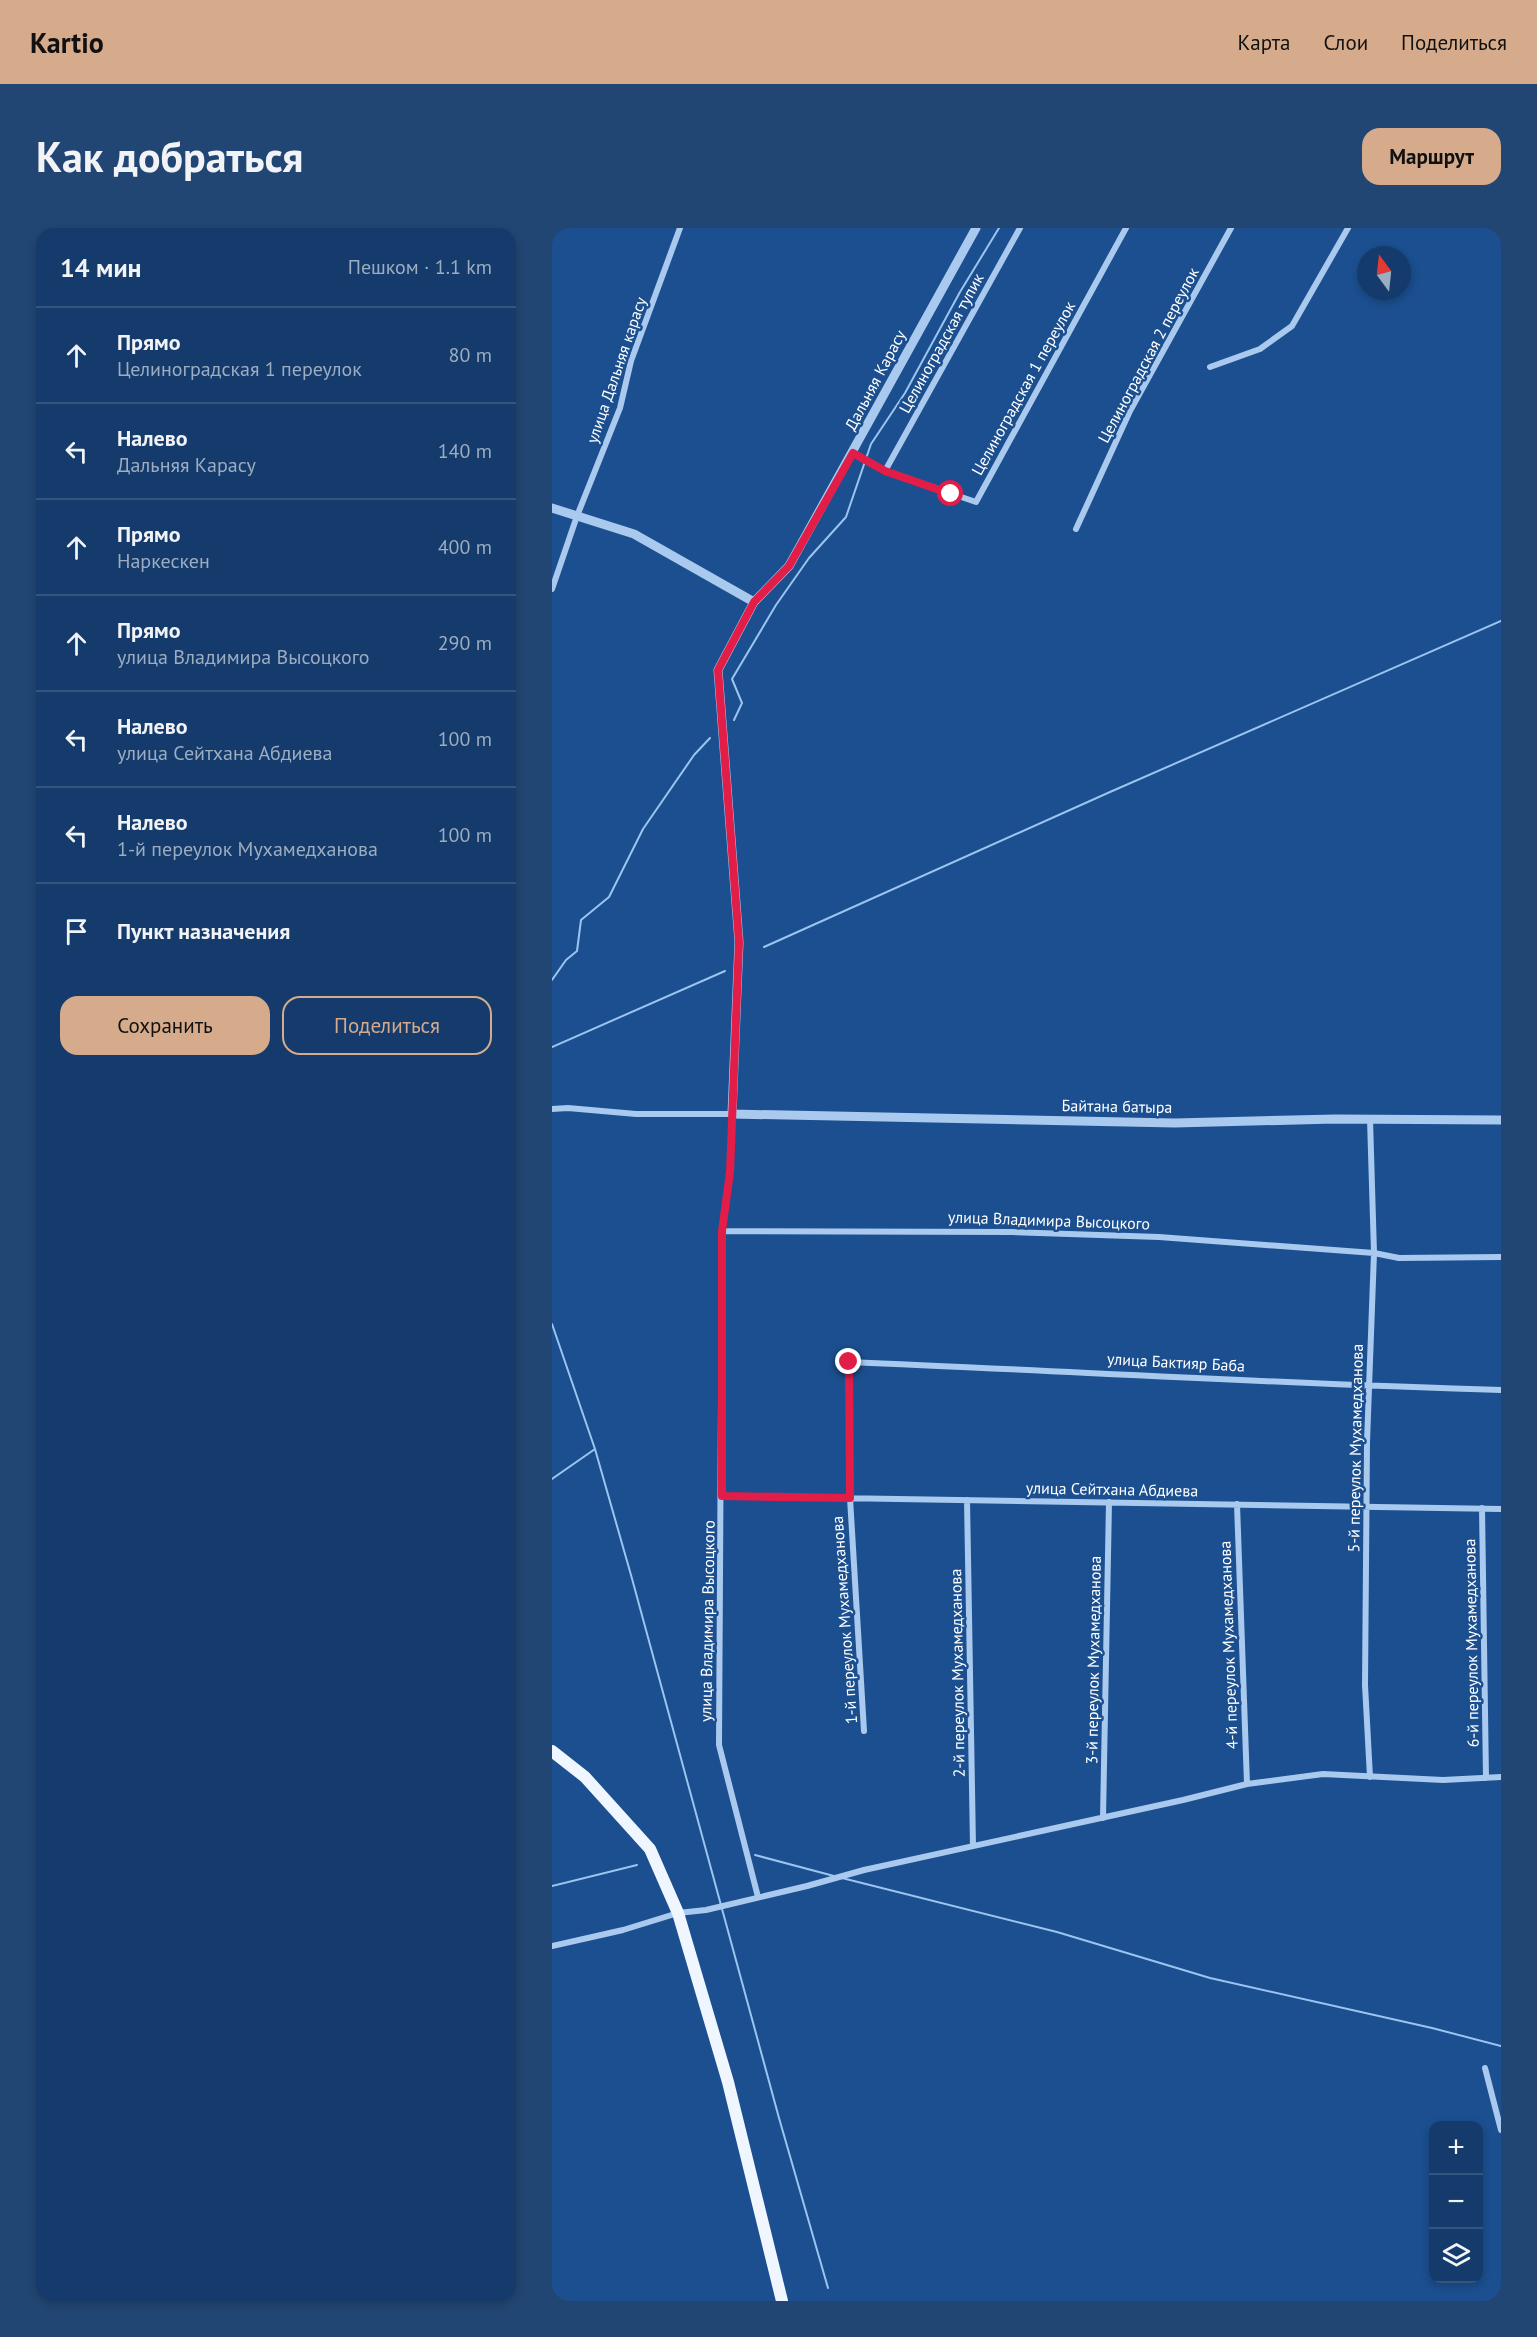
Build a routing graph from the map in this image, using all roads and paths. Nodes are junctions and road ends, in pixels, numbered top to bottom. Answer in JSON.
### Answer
{"nodes":[{"id":1,"x":680,"y":228,"type":"edge"},
{"id":2,"x":976,"y":228,"type":"edge"},
{"id":3,"x":1020,"y":228,"type":"edge"},
{"id":4,"x":1126,"y":228,"type":"edge"},
{"id":5,"x":1231,"y":228,"type":"edge"},
{"id":6,"x":1348,"y":228,"type":"edge"},
{"id":7,"x":1210,"y":367,"type":"dead end"},
{"id":8,"x":853,"y":453,"type":"junction"},
{"id":9,"x":882,"y":469,"type":"junction"},
{"id":10,"x":552,"y":508,"type":"edge"},
{"id":11,"x":577,"y":516,"type":"junction"},
{"id":12,"x":1076,"y":529,"type":"dead end"},
{"id":13,"x":552,"y":589,"type":"edge"},
{"id":14,"x":754,"y":602,"type":"junction"},
{"id":15,"x":552,"y":1109,"type":"edge"},
{"id":16,"x":732,"y":1114,"type":"junction"},
{"id":17,"x":1370,"y":1119,"type":"junction"},
{"id":18,"x":1501,"y":1120,"type":"edge"},
{"id":19,"x":722,"y":1231,"type":"junction"},
{"id":20,"x":1374,"y":1253,"type":"junction"},
{"id":21,"x":1501,"y":1257,"type":"edge"},
{"id":22,"x":849,"y":1362,"type":"joint"},
{"id":23,"x":1369,"y":1386,"type":"junction"},
{"id":24,"x":1501,"y":1390,"type":"edge"},
{"id":25,"x":722,"y":1496,"type":"junction"},
{"id":26,"x":850,"y":1498,"type":"junction"},
{"id":27,"x":967,"y":1500,"type":"junction"},
{"id":28,"x":1109,"y":1502,"type":"junction"},
{"id":29,"x":1237,"y":1504,"type":"junction"},
{"id":30,"x":1366,"y":1506,"type":"junction"},
{"id":31,"x":1482,"y":1508,"type":"junction"},
{"id":32,"x":1501,"y":1509,"type":"edge"},
{"id":33,"x":864,"y":1731,"type":"dead end"},
{"id":34,"x":552,"y":1751,"type":"edge"},
{"id":35,"x":1370,"y":1777,"type":"junction"},
{"id":36,"x":1501,"y":1777,"type":"edge"},
{"id":37,"x":1486,"y":1778,"type":"junction"},
{"id":38,"x":1247,"y":1784,"type":"junction"},
{"id":39,"x":1103,"y":1818,"type":"junction"},
{"id":40,"x":973,"y":1846,"type":"junction"},
{"id":41,"x":758,"y":1898,"type":"junction"},
{"id":42,"x":678,"y":1913,"type":"junction"},
{"id":43,"x":552,"y":1946,"type":"edge"},
{"id":44,"x":1485,"y":2068,"type":"dead end"},
{"id":45,"x":1501,"y":2130,"type":"edge"},
{"id":46,"x":782,"y":2301,"type":"edge"}],
"edges":[{"from":1,"to":11,"type":"street","name":"улица Дальняя карасу"},
{"from":2,"to":8,"type":"street","name":"Дальняя Карасу"},
{"from":3,"to":9,"type":"street","name":"Целиноградская тупик"},
{"from":4,"to":9,"type":"street","name":"Целиноградская 1 переулок"},
{"from":5,"to":12,"type":"street","name":"Целиноградская 2 переулок"},
{"from":6,"to":7,"type":"street"},
{"from":8,"to":9,"type":"street"},
{"from":8,"to":14,"type":"street","name":"Дальняя Карасу"},
{"from":10,"to":11,"type":"street"},
{"from":11,"to":13,"type":"street","name":"улица Дальняя карасу"},
{"from":11,"to":14,"type":"street"},
{"from":14,"to":16,"type":"street","name":"Дальняя Карасу"},
{"from":15,"to":16,"type":"street"},
{"from":16,"to":17,"type":"street","name":"Байтана батыра"},
{"from":16,"to":19,"type":"street","name":"улица Владимира Высоцкого"},
{"from":17,"to":18,"type":"street","name":"Байтана батыра"},
{"from":17,"to":20,"type":"street","name":"5-й переулок Мухамедханова"},
{"from":19,"to":20,"type":"street","name":"улица Владимира Высоцкого"},
{"from":19,"to":25,"type":"street","name":"улица Владимира Высоцкого"},
{"from":20,"to":21,"type":"street","name":"улица Владимира Высоцкого"},
{"from":20,"to":23,"type":"street","name":"5-й переулок Мухамедханова"},
{"from":22,"to":23,"type":"street","name":"улица Бактияр Баба"},
{"from":22,"to":26,"type":"street","name":"1-й переулок Мухамедханова"},
{"from":23,"to":24,"type":"street","name":"улица Бактияр Баба"},
{"from":23,"to":30,"type":"street","name":"5-й переулок Мухамедханова"},
{"from":25,"to":26,"type":"street","name":"улица Сейтхана Абдиева"},
{"from":25,"to":41,"type":"street","name":"улица Владимира Высоцкого"},
{"from":26,"to":27,"type":"street","name":"улица Сейтхана Абдиева"},
{"from":26,"to":33,"type":"street","name":"1-й переулок Мухамедханова"},
{"from":27,"to":28,"type":"street","name":"улица Сейтхана Абдиева"},
{"from":27,"to":40,"type":"street","name":"2-й переулок Мухамедханова"},
{"from":28,"to":29,"type":"street","name":"улица Сейтхана Абдиева"},
{"from":28,"to":39,"type":"street","name":"3-й переулок Мухамедханова"},
{"from":29,"to":30,"type":"street","name":"улица Сейтхана Абдиева"},
{"from":29,"to":38,"type":"street","name":"4-й переулок Мухамедханова"},
{"from":30,"to":31,"type":"street","name":"улица Сейтхана Абдиева"},
{"from":30,"to":35,"type":"street","name":"5-й переулок Мухамедханова"},
{"from":31,"to":32,"type":"street","name":"улица Сейтхана Абдиева"},
{"from":31,"to":37,"type":"street","name":"6-й переулок Мухамедханова"},
{"from":34,"to":42,"type":"main road"},
{"from":35,"to":37,"type":"street"},
{"from":35,"to":38,"type":"street"},
{"from":36,"to":37,"type":"street"},
{"from":38,"to":39,"type":"street"},
{"from":39,"to":40,"type":"street"},
{"from":40,"to":41,"type":"street"},
{"from":41,"to":42,"type":"street"},
{"from":42,"to":43,"type":"street"},
{"from":42,"to":46,"type":"main road"},
{"from":44,"to":45,"type":"street"}]}
